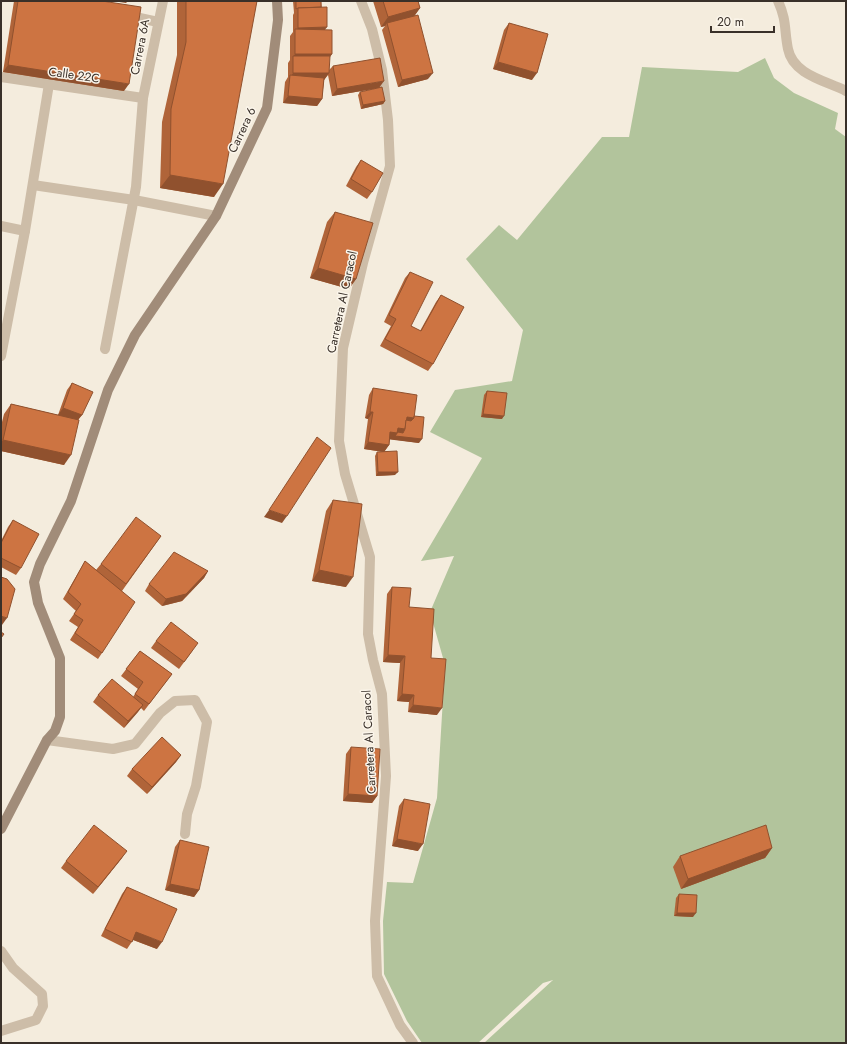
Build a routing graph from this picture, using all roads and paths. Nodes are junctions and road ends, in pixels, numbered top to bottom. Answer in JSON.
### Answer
{"nodes":[{"id":1,"x":164,"y":1,"type":"edge"},
{"id":2,"x":277,"y":1,"type":"edge"},
{"id":3,"x":361,"y":1,"type":"edge"},
{"id":4,"x":778,"y":1,"type":"edge"},
{"id":5,"x":112,"y":12,"type":"edge"},
{"id":6,"x":158,"y":22,"type":"junction"},
{"id":7,"x":1,"y":77,"type":"edge"},
{"id":8,"x":50,"y":84,"type":"junction"},
{"id":9,"x":846,"y":91,"type":"edge"},
{"id":10,"x":143,"y":98,"type":"junction"},
{"id":11,"x":32,"y":185,"type":"junction"},
{"id":12,"x":134,"y":200,"type":"junction"},
{"id":13,"x":216,"y":216,"type":"junction"},
{"id":14,"x":1,"y":226,"type":"edge"},
{"id":15,"x":25,"y":231,"type":"junction"},
{"id":16,"x":105,"y":349,"type":"dead end"},
{"id":17,"x":1,"y":356,"type":"edge"},
{"id":18,"x":47,"y":740,"type":"junction"},
{"id":19,"x":1,"y":830,"type":"edge"},
{"id":20,"x":185,"y":834,"type":"dead end"},
{"id":21,"x":1,"y":951,"type":"edge"},
{"id":22,"x":1,"y":1031,"type":"edge"},
{"id":23,"x":413,"y":1043,"type":"edge"}],
"edges":[{"from":1,"to":6,"type":"street","name":"Carrera 6A"},
{"from":2,"to":13,"type":"street","name":"Carrera 6"},
{"from":3,"to":23,"type":"street","name":"Carretera Al Caracol"},
{"from":4,"to":9,"type":"street"},
{"from":5,"to":6,"type":"street"},
{"from":6,"to":10,"type":"street","name":"Carrera 6A"},
{"from":7,"to":8,"type":"street","name":"Calle 22C"},
{"from":8,"to":10,"type":"street","name":"Calle 22C"},
{"from":8,"to":11,"type":"street"},
{"from":10,"to":12,"type":"street","name":"Carrera 6A"},
{"from":11,"to":12,"type":"street"},
{"from":11,"to":15,"type":"street"},
{"from":12,"to":13,"type":"street"},
{"from":12,"to":16,"type":"street","name":"Carrera 6A"},
{"from":13,"to":18,"type":"street","name":"Carrera 6"},
{"from":14,"to":15,"type":"street"},
{"from":15,"to":17,"type":"street"},
{"from":18,"to":19,"type":"street","name":"Carrera 6"},
{"from":18,"to":20,"type":"street"},
{"from":21,"to":22,"type":"street"}]}
